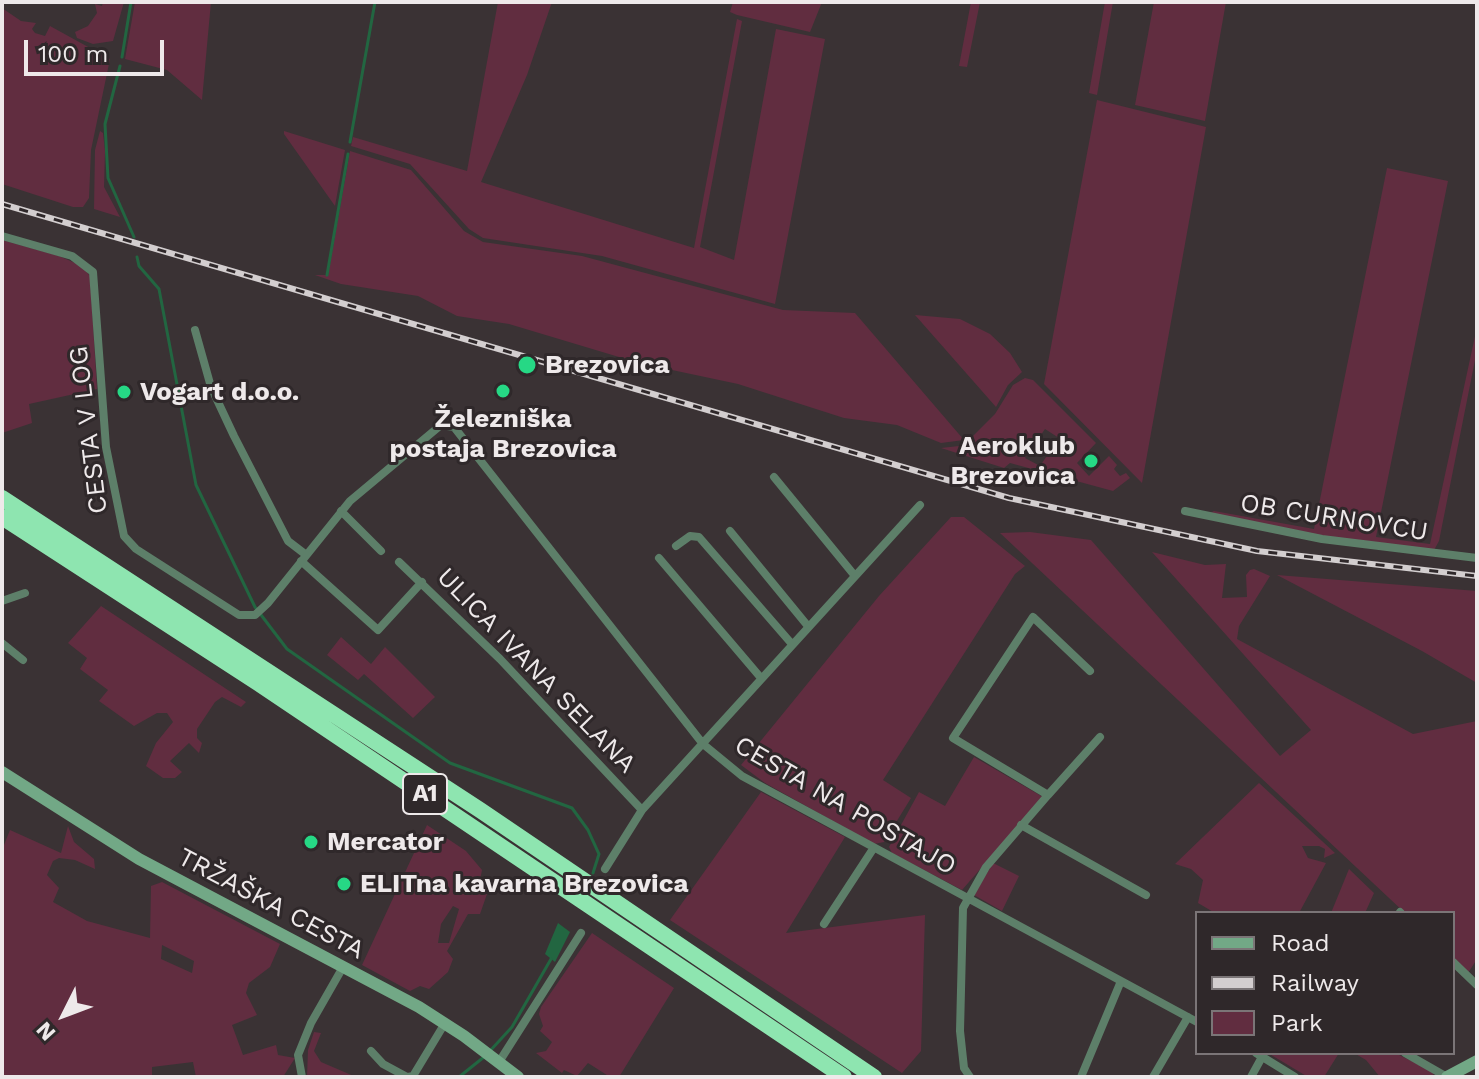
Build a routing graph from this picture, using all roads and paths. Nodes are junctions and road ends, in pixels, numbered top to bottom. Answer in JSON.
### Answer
{"nodes":[{"id":1,"x":2,"y":236,"type":"edge"},
{"id":2,"x":195,"y":330,"type":"dead end"},
{"id":3,"x":454,"y":427,"type":"joint"},
{"id":4,"x":774,"y":477,"type":"dead end"},
{"id":5,"x":2,"y":488,"type":"edge"},
{"id":6,"x":2,"y":498,"type":"edge"},
{"id":7,"x":920,"y":505,"type":"dead end"},
{"id":8,"x":341,"y":511,"type":"junction"},
{"id":9,"x":1185,"y":511,"type":"dead end"},
{"id":10,"x":2,"y":517,"type":"edge"},
{"id":11,"x":39,"y":521,"type":"junction"},
{"id":12,"x":730,"y":531,"type":"dead end"},
{"id":13,"x":676,"y":546,"type":"dead end"},
{"id":14,"x":381,"y":551,"type":"dead end"},
{"id":15,"x":303,"y":558,"type":"junction"},
{"id":16,"x":659,"y":558,"type":"dead end"},
{"id":17,"x":1477,"y":558,"type":"edge"},
{"id":18,"x":399,"y":562,"type":"dead end"},
{"id":19,"x":855,"y":576,"type":"junction"},
{"id":20,"x":422,"y":582,"type":"junction"},
{"id":21,"x":25,"y":593,"type":"dead end"},
{"id":22,"x":2,"y":601,"type":"edge"},
{"id":23,"x":807,"y":625,"type":"junction"},
{"id":24,"x":2,"y":643,"type":"edge"},
{"id":25,"x":791,"y":643,"type":"junction"},
{"id":26,"x":23,"y":660,"type":"dead end"},
{"id":27,"x":1090,"y":671,"type":"dead end"},
{"id":28,"x":761,"y":678,"type":"junction"},
{"id":29,"x":1100,"y":737,"type":"dead end"},
{"id":30,"x":703,"y":744,"type":"junction"},
{"id":31,"x":2,"y":772,"type":"edge"},
{"id":32,"x":1048,"y":795,"type":"junction"},
{"id":33,"x":642,"y":810,"type":"junction"},
{"id":34,"x":1021,"y":825,"type":"junction"},
{"id":35,"x":873,"y":849,"type":"junction"},
{"id":36,"x":605,"y":869,"type":"dead end"},
{"id":37,"x":1146,"y":895,"type":"dead end"},
{"id":38,"x":967,"y":898,"type":"junction"},
{"id":39,"x":824,"y":924,"type":"dead end"},
{"id":40,"x":581,"y":933,"type":"dead end"},
{"id":41,"x":1455,"y":964,"type":"edge"},
{"id":42,"x":343,"y":967,"type":"junction"},
{"id":43,"x":1121,"y":981,"type":"junction"},
{"id":44,"x":1477,"y":985,"type":"edge"},
{"id":45,"x":1188,"y":1017,"type":"junction"},
{"id":46,"x":1195,"y":1021,"type":"edge"},
{"id":47,"x":445,"y":1023,"type":"junction"},
{"id":48,"x":371,"y":1051,"type":"dead end"},
{"id":49,"x":1259,"y":1055,"type":"edge"},
{"id":50,"x":1408,"y":1055,"type":"edge"},
{"id":51,"x":492,"y":1056,"type":"junction"},
{"id":52,"x":1477,"y":1061,"type":"edge"},
{"id":53,"x":302,"y":1073,"type":"edge"},
{"id":54,"x":291,"y":1077,"type":"edge"},
{"id":55,"x":408,"y":1077,"type":"edge"},
{"id":56,"x":518,"y":1077,"type":"edge"},
{"id":57,"x":844,"y":1077,"type":"edge"},
{"id":58,"x":874,"y":1077,"type":"edge"},
{"id":59,"x":970,"y":1077,"type":"edge"},
{"id":60,"x":1081,"y":1077,"type":"edge"},
{"id":61,"x":1153,"y":1077,"type":"edge"},
{"id":62,"x":1251,"y":1077,"type":"edge"},
{"id":63,"x":1295,"y":1077,"type":"edge"},
{"id":64,"x":1447,"y":1077,"type":"edge"}],
"edges":[{"from":1,"to":15,"type":"street","name":"CESTA V LOG"},
{"from":2,"to":15,"type":"street"},
{"from":3,"to":8,"type":"street","name":"CESTA V LOG"},
{"from":3,"to":30,"type":"street","name":"CESTA NA POSTAJO"},
{"from":4,"to":19,"type":"street"},
{"from":5,"to":11,"type":"highway"},
{"from":6,"to":11,"type":"highway","number":"A1"},
{"from":7,"to":19,"type":"street","name":"ULICA IVANA SELANA"},
{"from":8,"to":14,"type":"street"},
{"from":8,"to":15,"type":"street","name":"CESTA V LOG"},
{"from":9,"to":17,"type":"street","name":"OB CURNOVCU"},
{"from":10,"to":57,"type":"highway","number":"A1"},
{"from":11,"to":58,"type":"highway","number":"A1"},
{"from":12,"to":23,"type":"street"},
{"from":13,"to":25,"type":"street"},
{"from":15,"to":20,"type":"street"},
{"from":16,"to":28,"type":"street"},
{"from":18,"to":20,"type":"street","name":"ULICA IVANA SELANA"},
{"from":19,"to":23,"type":"street","name":"ULICA IVANA SELANA"},
{"from":20,"to":33,"type":"street","name":"ULICA IVANA SELANA"},
{"from":21,"to":22,"type":"street"},
{"from":23,"to":25,"type":"street","name":"ULICA IVANA SELANA"},
{"from":24,"to":26,"type":"street"},
{"from":25,"to":28,"type":"street","name":"ULICA IVANA SELANA"},
{"from":27,"to":32,"type":"street"},
{"from":28,"to":30,"type":"street","name":"ULICA IVANA SELANA"},
{"from":29,"to":32,"type":"street"},
{"from":30,"to":33,"type":"street","name":"ULICA IVANA SELANA"},
{"from":30,"to":35,"type":"street","name":"CESTA NA POSTAJO"},
{"from":31,"to":42,"type":"main road","name":"TRŽAŠKA CESTA"},
{"from":32,"to":34,"type":"street"},
{"from":33,"to":36,"type":"street","name":"ULICA IVANA SELANA"},
{"from":34,"to":37,"type":"street"},
{"from":34,"to":38,"type":"street"},
{"from":35,"to":38,"type":"street","name":"CESTA NA POSTAJO"},
{"from":35,"to":39,"type":"street"},
{"from":38,"to":43,"type":"street","name":"CESTA NA POSTAJO"},
{"from":38,"to":59,"type":"street"},
{"from":40,"to":51,"type":"street"},
{"from":41,"to":44,"type":"street"},
{"from":42,"to":47,"type":"main road","name":"TRŽAŠKA CESTA"},
{"from":42,"to":53,"type":"street"},
{"from":43,"to":45,"type":"street","name":"CESTA NA POSTAJO"},
{"from":43,"to":60,"type":"street"},
{"from":45,"to":46,"type":"street","name":"CESTA NA POSTAJO"},
{"from":45,"to":61,"type":"street"},
{"from":47,"to":51,"type":"main road","name":"TRŽAŠKA CESTA"},
{"from":47,"to":55,"type":"street"},
{"from":48,"to":55,"type":"street"},
{"from":49,"to":62,"type":"street"},
{"from":49,"to":63,"type":"street"},
{"from":50,"to":64,"type":"street"},
{"from":51,"to":56,"type":"main road","name":"TRŽAŠKA CESTA"},
{"from":52,"to":64,"type":"main road"},
{"from":53,"to":54,"type":"street"}]}
